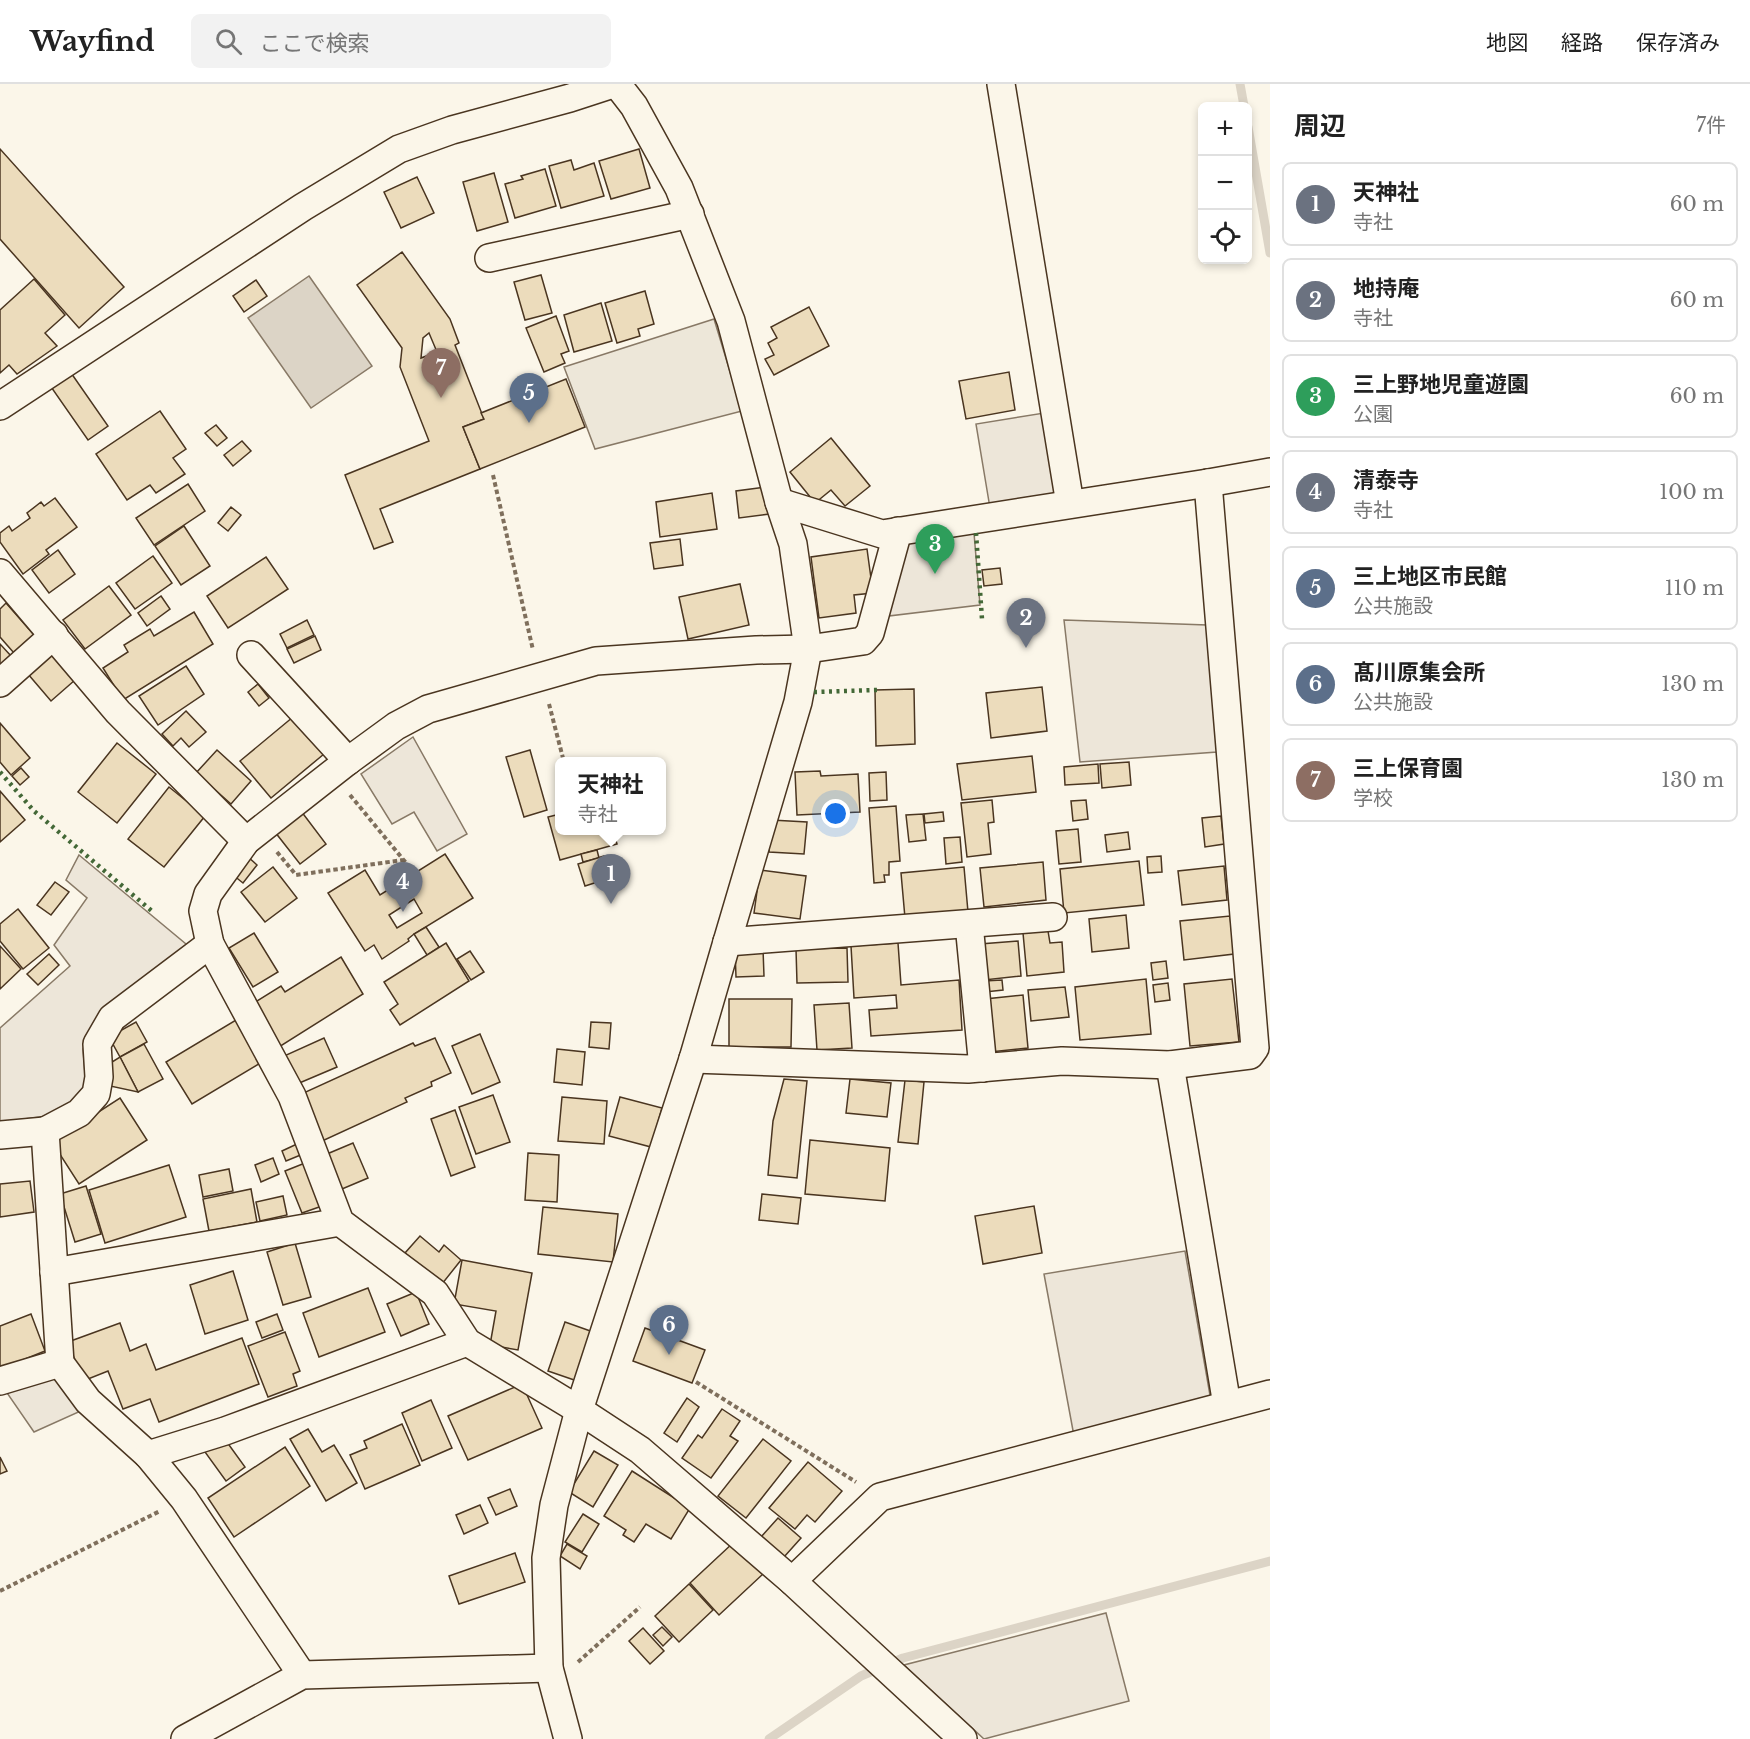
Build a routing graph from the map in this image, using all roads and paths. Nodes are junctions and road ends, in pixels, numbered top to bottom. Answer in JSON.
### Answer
{"nodes":[{"id":1,"x":615,"y":84,"type":"edge"},
{"id":2,"x":1001,"y":84,"type":"edge"},
{"id":3,"x":690,"y":214,"type":"junction"},
{"id":4,"x":489,"y":258,"type":"dead end"},
{"id":5,"x":0,"y":406,"type":"edge"},
{"id":6,"x":1270,"y":472,"type":"edge"},
{"id":7,"x":493,"y":475,"type":"dead end"},
{"id":8,"x":1208,"y":483,"type":"junction"},
{"id":9,"x":779,"y":502,"type":"junction"},
{"id":10,"x":1070,"y":504,"type":"junction"},
{"id":11,"x":898,"y":531,"type":"junction"},
{"id":12,"x":0,"y":573,"type":"edge"},
{"id":13,"x":54,"y":635,"type":"junction"},
{"id":14,"x":808,"y":649,"type":"junction"},
{"id":15,"x":251,"y":655,"type":"dead end"},
{"id":16,"x":0,"y":683,"type":"edge"},
{"id":17,"x":543,"y":686,"type":"junction"},
{"id":18,"x":563,"y":757,"type":"edge"},
{"id":19,"x":348,"y":760,"type":"junction"},
{"id":20,"x":345,"y":789,"type":"dead end"},
{"id":21,"x":246,"y":841,"type":"junction"},
{"id":22,"x":273,"y":847,"type":"dead end"},
{"id":23,"x":404,"y":860,"type":"junction"},
{"id":24,"x":411,"y":869,"type":"dead end"},
{"id":25,"x":1053,"y":917,"type":"dead end"},
{"id":26,"x":969,"y":924,"type":"junction"},
{"id":27,"x":728,"y":942,"type":"junction"},
{"id":28,"x":210,"y":944,"type":"junction"},
{"id":29,"x":693,"y":1059,"type":"junction"},
{"id":30,"x":1170,"y":1065,"type":"junction"},
{"id":31,"x":983,"y":1068,"type":"junction"},
{"id":32,"x":45,"y":1131,"type":"junction"},
{"id":33,"x":0,"y":1135,"type":"edge"},
{"id":34,"x":340,"y":1222,"type":"junction"},
{"id":35,"x":54,"y":1272,"type":"junction"},
{"id":36,"x":467,"y":1342,"type":"junction"},
{"id":37,"x":60,"y":1363,"type":"junction"},
{"id":38,"x":0,"y":1382,"type":"edge"},
{"id":39,"x":696,"y":1382,"type":"dead end"},
{"id":40,"x":1270,"y":1394,"type":"edge"},
{"id":41,"x":1227,"y":1405,"type":"junction"},
{"id":42,"x":579,"y":1410,"type":"junction"},
{"id":43,"x":148,"y":1455,"type":"junction"},
{"id":44,"x":880,"y":1497,"type":"junction"},
{"id":45,"x":184,"y":1499,"type":"junction"},
{"id":46,"x":792,"y":1581,"type":"junction"},
{"id":47,"x":0,"y":1591,"type":"edge"},
{"id":48,"x":640,"y":1607,"type":"dead end"},
{"id":49,"x":577,"y":1663,"type":"dead end"},
{"id":50,"x":549,"y":1668,"type":"junction"},
{"id":51,"x":302,"y":1675,"type":"junction"},
{"id":52,"x":185,"y":1739,"type":"edge"},
{"id":53,"x":568,"y":1739,"type":"edge"},
{"id":54,"x":963,"y":1739,"type":"edge"}],
"edges":[{"from":1,"to":3,"type":"street"},
{"from":1,"to":5,"type":"street"},
{"from":2,"to":10,"type":"street"},
{"from":3,"to":4,"type":"street"},
{"from":3,"to":9,"type":"street"},
{"from":6,"to":8,"type":"street"},
{"from":7,"to":17,"type":"path"},
{"from":8,"to":10,"type":"street"},
{"from":8,"to":30,"type":"street"},
{"from":9,"to":11,"type":"street"},
{"from":9,"to":14,"type":"street"},
{"from":10,"to":11,"type":"street"},
{"from":11,"to":14,"type":"street"},
{"from":12,"to":13,"type":"street"},
{"from":13,"to":16,"type":"street"},
{"from":13,"to":21,"type":"street"},
{"from":14,"to":17,"type":"street"},
{"from":14,"to":27,"type":"street"},
{"from":15,"to":19,"type":"street"},
{"from":17,"to":18,"type":"path"},
{"from":17,"to":19,"type":"street"},
{"from":19,"to":21,"type":"street"},
{"from":20,"to":23,"type":"path"},
{"from":21,"to":28,"type":"street"},
{"from":22,"to":23,"type":"path"},
{"from":23,"to":24,"type":"path"},
{"from":25,"to":26,"type":"street"},
{"from":26,"to":27,"type":"street"},
{"from":26,"to":31,"type":"street"},
{"from":27,"to":29,"type":"street"},
{"from":28,"to":32,"type":"street"},
{"from":28,"to":34,"type":"street"},
{"from":29,"to":31,"type":"street"},
{"from":29,"to":42,"type":"street"},
{"from":30,"to":31,"type":"street"},
{"from":30,"to":41,"type":"street"},
{"from":32,"to":33,"type":"street"},
{"from":32,"to":35,"type":"street"},
{"from":34,"to":35,"type":"street"},
{"from":34,"to":36,"type":"street"},
{"from":35,"to":37,"type":"street"},
{"from":36,"to":42,"type":"street"},
{"from":36,"to":43,"type":"street"},
{"from":37,"to":38,"type":"street"},
{"from":37,"to":43,"type":"street"},
{"from":39,"to":44,"type":"path"},
{"from":40,"to":41,"type":"street"},
{"from":41,"to":44,"type":"street"},
{"from":42,"to":46,"type":"street"},
{"from":42,"to":50,"type":"street"},
{"from":43,"to":45,"type":"street"},
{"from":44,"to":46,"type":"street"},
{"from":45,"to":47,"type":"path"},
{"from":45,"to":51,"type":"street"},
{"from":46,"to":54,"type":"street"},
{"from":48,"to":49,"type":"path"},
{"from":50,"to":51,"type":"street"},
{"from":50,"to":53,"type":"street"},
{"from":51,"to":52,"type":"street"}]}
